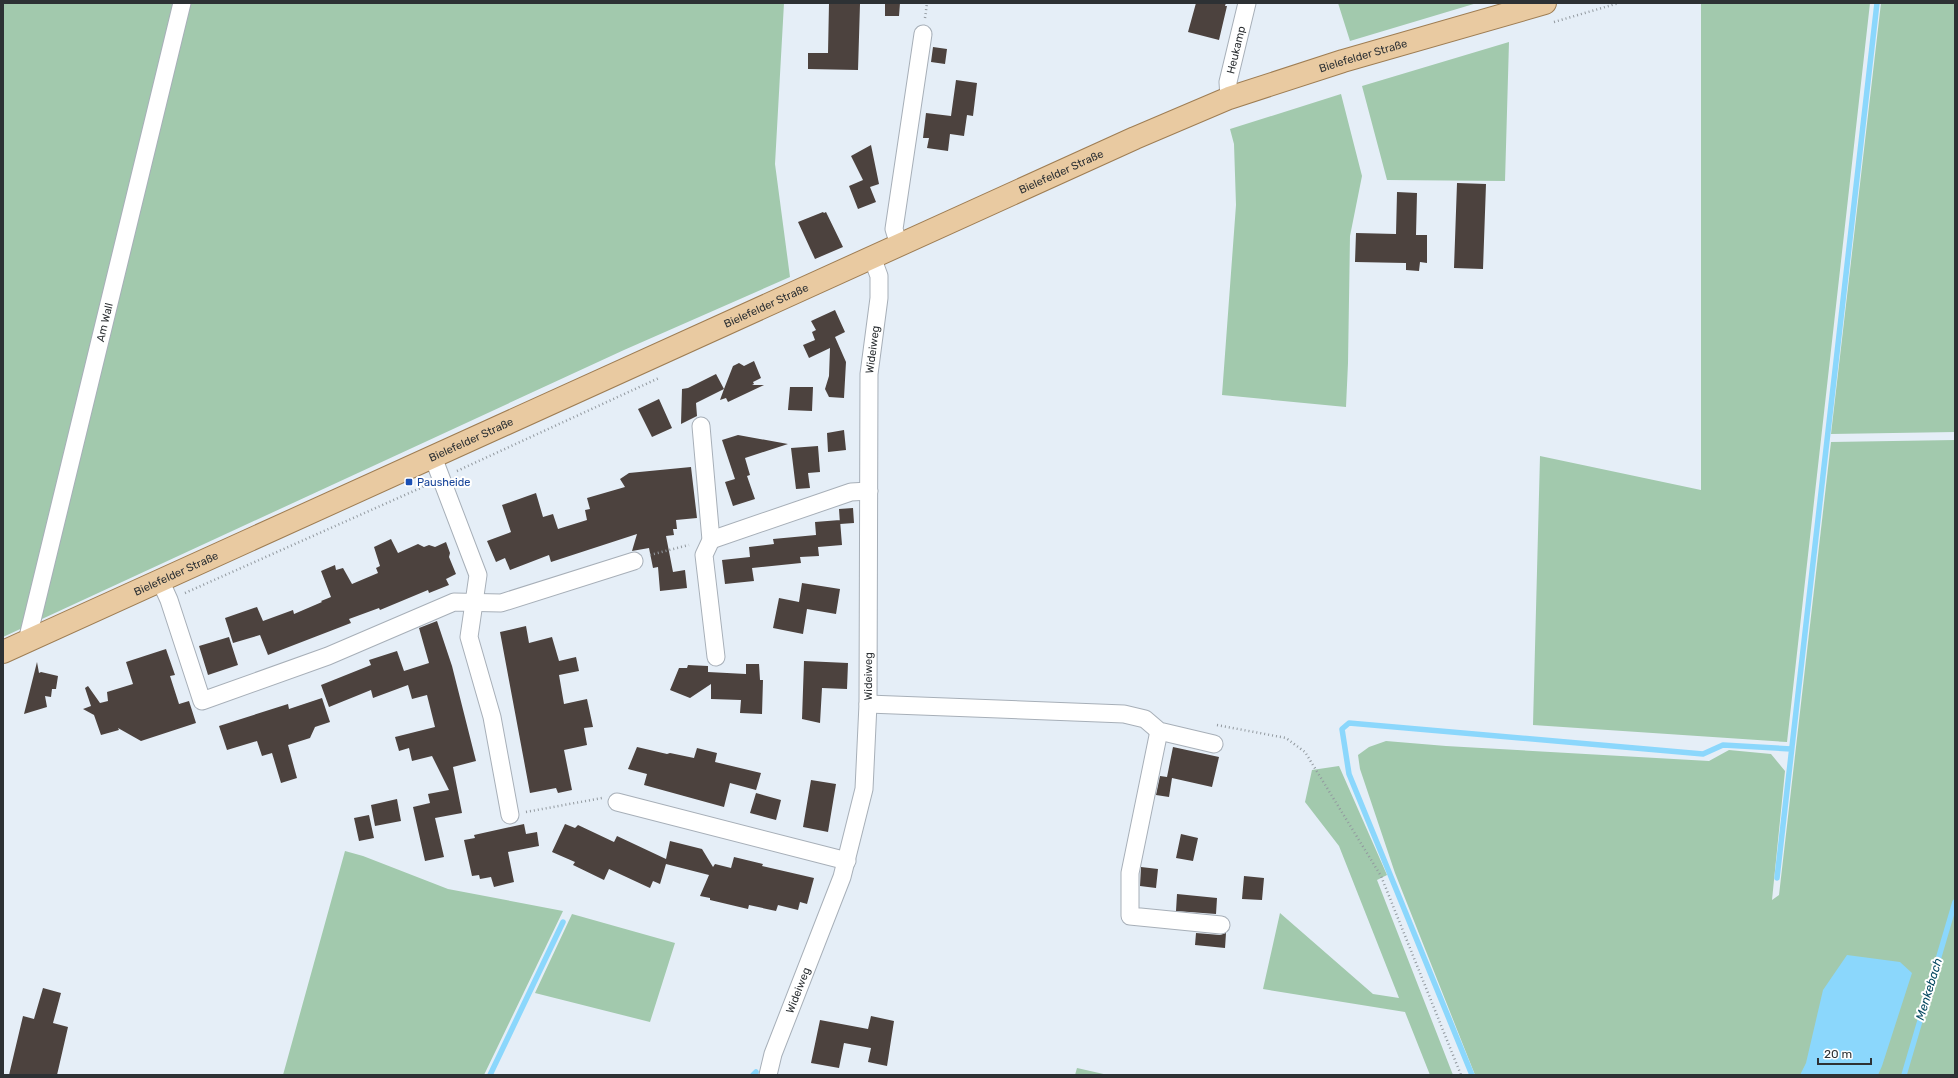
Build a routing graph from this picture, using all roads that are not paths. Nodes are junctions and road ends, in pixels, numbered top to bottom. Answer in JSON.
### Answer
{"nodes":[{"id":1,"x":182,"y":3,"type":"edge"},
{"id":2,"x":1247,"y":3,"type":"edge"},
{"id":3,"x":1548,"y":13,"type":"edge"},
{"id":4,"x":923,"y":34,"type":"dead end"},
{"id":5,"x":1229,"y":98,"type":"junction"},
{"id":6,"x":899,"y":245,"type":"junction"},
{"id":7,"x":872,"y":257,"type":"junction"},
{"id":8,"x":702,"y":426,"type":"dead end"},
{"id":9,"x":433,"y":457,"type":"junction"},
{"id":10,"x":869,"y":491,"type":"junction"},
{"id":11,"x":711,"y":540,"type":"junction"},
{"id":12,"x":634,"y":561,"type":"road end"},
{"id":13,"x":160,"y":580,"type":"junction"},
{"id":14,"x":475,"y":602,"type":"junction"},
{"id":15,"x":27,"y":641,"type":"junction"},
{"id":16,"x":3,"y":652,"type":"edge"},
{"id":17,"x":716,"y":657,"type":"dead end"},
{"id":18,"x":868,"y":704,"type":"junction"},
{"id":19,"x":1159,"y":731,"type":"junction"},
{"id":20,"x":1214,"y":744,"type":"dead end"},
{"id":21,"x":617,"y":802,"type":"road end"},
{"id":22,"x":510,"y":815,"type":"road end"},
{"id":23,"x":847,"y":861,"type":"junction"},
{"id":24,"x":1221,"y":925,"type":"dead end"},
{"id":25,"x":768,"y":1075,"type":"edge"}],
"edges":[{"from":1,"to":15,"type":"street","name":"Am Wall"},
{"from":2,"to":5,"type":"street","name":"Heukamp"},
{"from":3,"to":5,"type":"main road","name":"Bielefelder Straße"},
{"from":4,"to":6,"type":"street"},
{"from":5,"to":6,"type":"main road","name":"Bielefelder Straße"},
{"from":6,"to":7,"type":"main road","name":"Bielefelder Straße"},
{"from":7,"to":9,"type":"main road","name":"Bielefelder Straße"},
{"from":7,"to":10,"type":"street","name":"Wideiweg"},
{"from":8,"to":11,"type":"street"},
{"from":9,"to":13,"type":"main road","name":"Bielefelder Straße"},
{"from":9,"to":14,"type":"street"},
{"from":10,"to":11,"type":"street"},
{"from":10,"to":18,"type":"street","name":"Wideiweg"},
{"from":11,"to":17,"type":"street"},
{"from":12,"to":14,"type":"street"},
{"from":13,"to":14,"type":"street"},
{"from":13,"to":15,"type":"main road","name":"Bielefelder Straße"},
{"from":14,"to":22,"type":"street"},
{"from":15,"to":16,"type":"main road","name":"Bielefelder Straße"},
{"from":18,"to":19,"type":"street"},
{"from":18,"to":23,"type":"street","name":"Wideiweg"},
{"from":19,"to":20,"type":"street"},
{"from":19,"to":24,"type":"street"},
{"from":21,"to":23,"type":"street"},
{"from":23,"to":25,"type":"street","name":"Wideiweg"}]}
